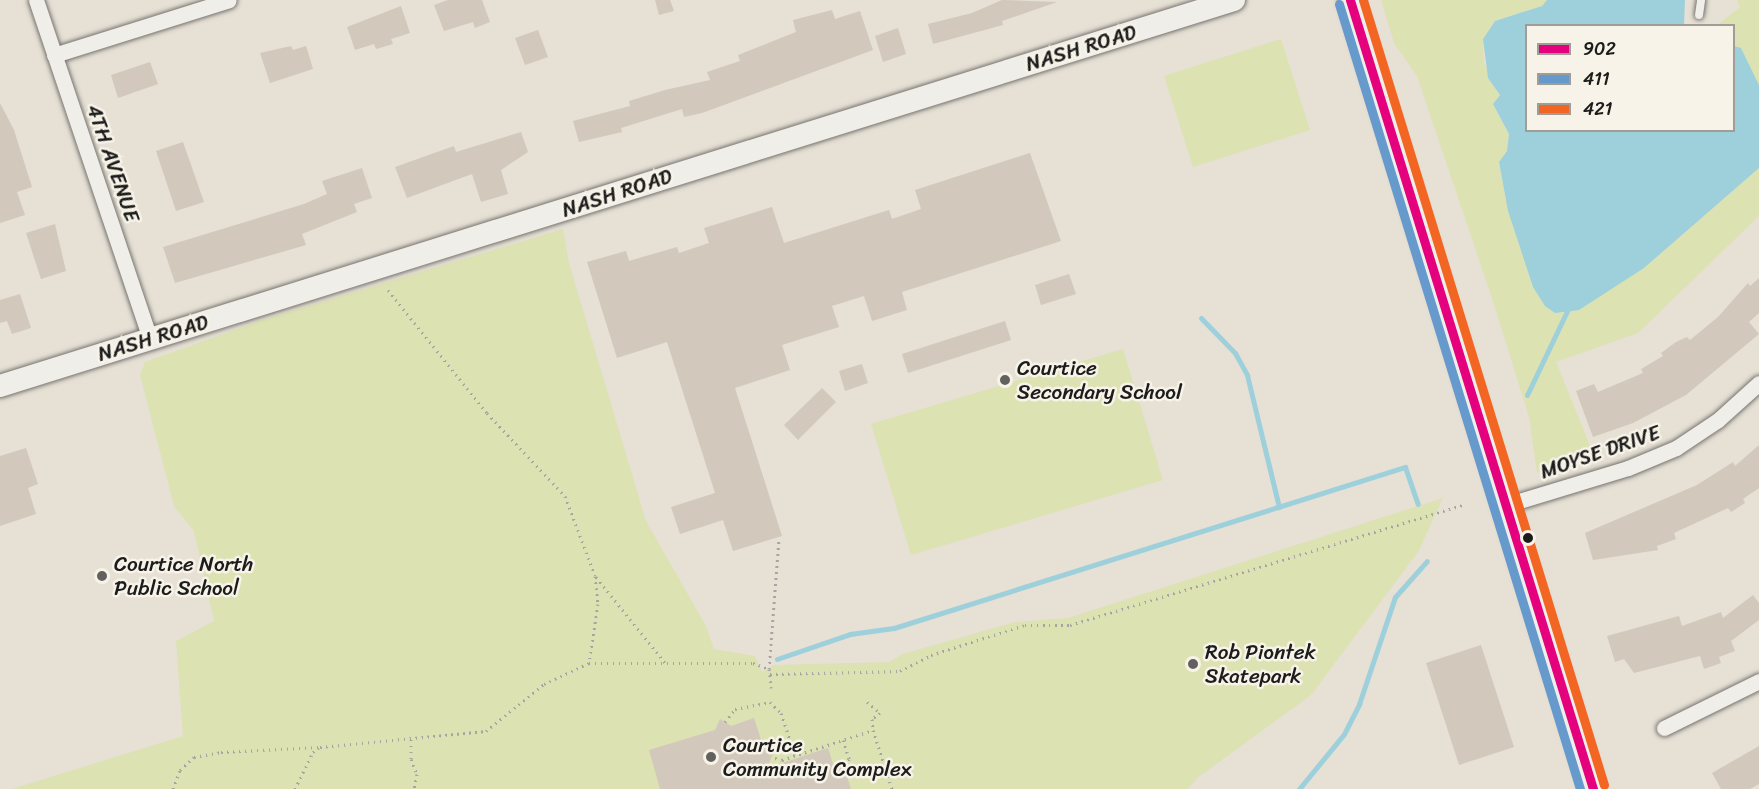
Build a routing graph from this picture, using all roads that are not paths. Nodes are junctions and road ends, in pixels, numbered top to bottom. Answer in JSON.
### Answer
{"nodes":[{"id":1,"x":36,"y":0,"type":"edge"},
{"id":2,"x":229,"y":0,"type":"edge"},
{"id":3,"x":1234,"y":0,"type":"edge"},
{"id":4,"x":1350,"y":0,"type":"edge"},
{"id":5,"x":1701,"y":0,"type":"edge"},
{"id":6,"x":1699,"y":15,"type":"dead end"},
{"id":7,"x":54,"y":55,"type":"junction"},
{"id":8,"x":150,"y":339,"type":"junction"},
{"id":9,"x":1759,"y":383,"type":"edge"},
{"id":10,"x":0,"y":386,"type":"edge"},
{"id":11,"x":1506,"y":505,"type":"junction"},
{"id":12,"x":1759,"y":681,"type":"edge"},
{"id":13,"x":1664,"y":728,"type":"dead end"},
{"id":14,"x":1593,"y":789,"type":"edge"}],
"edges":[{"from":1,"to":7,"type":"street","name":"4TH AVENUE"},
{"from":2,"to":7,"type":"street"},
{"from":3,"to":8,"type":"street","name":"NASH ROAD"},
{"from":4,"to":11,"type":"street"},
{"from":5,"to":6,"type":"lane"},
{"from":7,"to":8,"type":"street","name":"4TH AVENUE"},
{"from":8,"to":10,"type":"street","name":"NASH ROAD"},
{"from":9,"to":11,"type":"street","name":"MOYSE DRIVE"},
{"from":11,"to":14,"type":"street"},
{"from":12,"to":13,"type":"street"}]}
